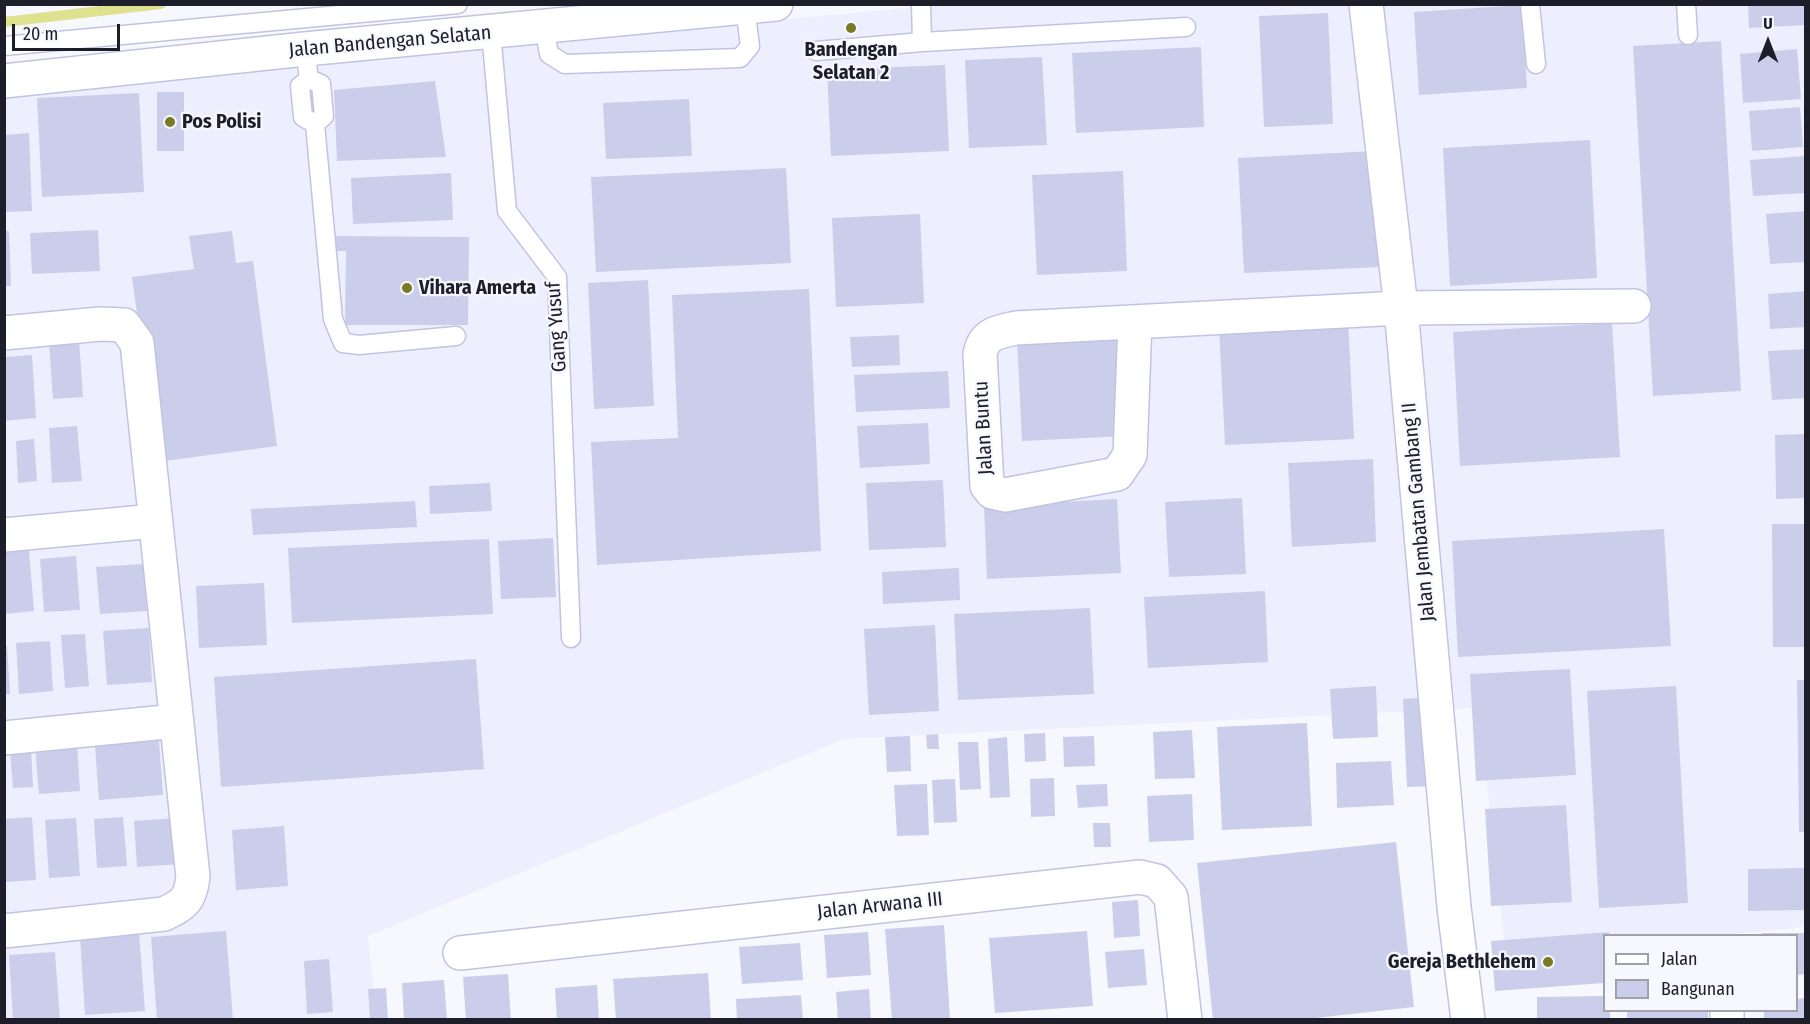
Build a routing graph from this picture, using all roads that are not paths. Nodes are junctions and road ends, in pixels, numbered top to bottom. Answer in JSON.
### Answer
{"nodes":[{"id":1,"x":458,"y":4,"type":"edge"},
{"id":2,"x":921,"y":4,"type":"edge"},
{"id":3,"x":1366,"y":4,"type":"edge"},
{"id":4,"x":1530,"y":4,"type":"edge"},
{"id":5,"x":1686,"y":4,"type":"edge"},
{"id":6,"x":761,"y":6,"type":"edge"},
{"id":7,"x":544,"y":27,"type":"junction"},
{"id":8,"x":1186,"y":27,"type":"dead end"},
{"id":9,"x":491,"y":32,"type":"junction"},
{"id":10,"x":1688,"y":35,"type":"dead end"},
{"id":11,"x":922,"y":42,"type":"junction"},
{"id":12,"x":4,"y":46,"type":"edge"},
{"id":13,"x":816,"y":51,"type":"dead end"},
{"id":14,"x":307,"y":64,"type":"junction"},
{"id":15,"x":1536,"y":64,"type":"dead end"},
{"id":16,"x":4,"y":81,"type":"edge"},
{"id":17,"x":1634,"y":306,"type":"dead end"},
{"id":18,"x":1401,"y":308,"type":"junction"},
{"id":19,"x":1135,"y":322,"type":"junction"},
{"id":20,"x":4,"y":333,"type":"edge"},
{"id":21,"x":456,"y":336,"type":"dead end"},
{"id":22,"x":155,"y":521,"type":"junction"},
{"id":23,"x":4,"y":535,"type":"edge"},
{"id":24,"x":572,"y":638,"type":"dead end"},
{"id":25,"x":176,"y":721,"type":"junction"},
{"id":26,"x":4,"y":738,"type":"edge"},
{"id":27,"x":4,"y":931,"type":"edge"},
{"id":28,"x":460,"y":953,"type":"dead end"},
{"id":29,"x":1185,"y":1020,"type":"edge"},
{"id":30,"x":1468,"y":1020,"type":"edge"}],
"edges":[{"from":1,"to":12,"type":"lane"},
{"from":2,"to":11,"type":"lane"},
{"from":3,"to":18,"type":"street","name":"Jalan Jembatan Gambang II"},
{"from":4,"to":15,"type":"lane"},
{"from":5,"to":10,"type":"lane"},
{"from":6,"to":7,"type":"street","name":"Jalan Bandengan Selatan"},
{"from":6,"to":7,"type":"lane"},
{"from":7,"to":9,"type":"street","name":"Jalan Bandengan Selatan"},
{"from":8,"to":11,"type":"lane"},
{"from":9,"to":14,"type":"street","name":"Jalan Bandengan Selatan"},
{"from":9,"to":24,"type":"lane","name":"Gang Yusuf"},
{"from":11,"to":13,"type":"lane"},
{"from":14,"to":16,"type":"street","name":"Jalan Bandengan Selatan"},
{"from":14,"to":21,"type":"lane"},
{"from":17,"to":18,"type":"street","name":"Jalan Buntu"},
{"from":18,"to":19,"type":"street","name":"Jalan Buntu"},
{"from":18,"to":30,"type":"street","name":"Jalan Jembatan Gambang II"},
{"from":19,"to":19,"type":"street","name":"Jalan Buntu"},
{"from":20,"to":22,"type":"street"},
{"from":22,"to":23,"type":"street"},
{"from":22,"to":25,"type":"street"},
{"from":25,"to":26,"type":"street"},
{"from":25,"to":27,"type":"street"},
{"from":28,"to":29,"type":"street","name":"Jalan Arwana III"}]}
